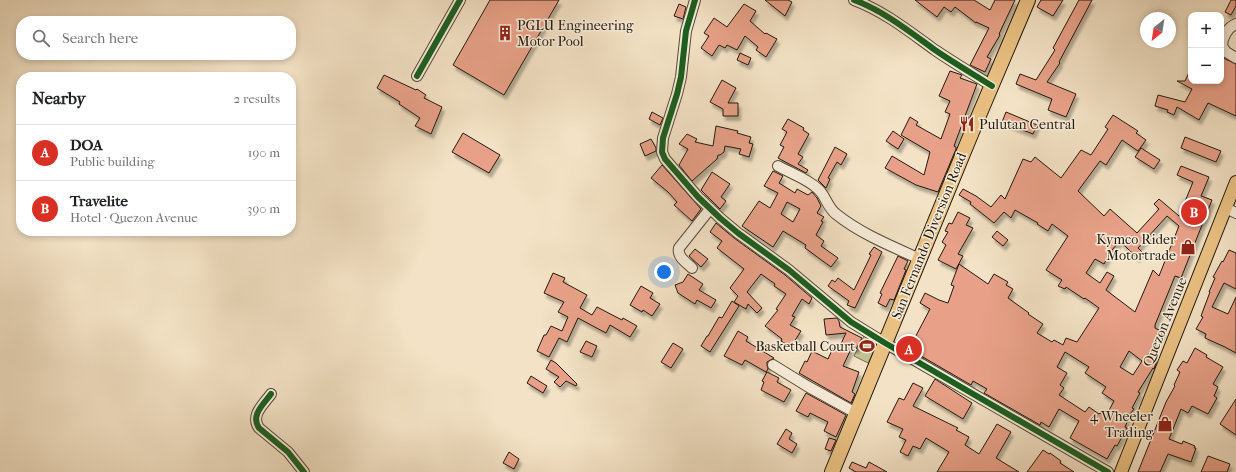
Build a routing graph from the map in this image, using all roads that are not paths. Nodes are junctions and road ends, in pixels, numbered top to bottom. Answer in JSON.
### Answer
{"nodes":[{"id":1,"x":460,"y":0,"type":"edge"},
{"id":2,"x":695,"y":0,"type":"edge"},
{"id":3,"x":854,"y":0,"type":"edge"},
{"id":4,"x":1028,"y":0,"type":"edge"},
{"id":5,"x":1236,"y":24,"type":"edge"},
{"id":6,"x":1236,"y":58,"type":"edge"},
{"id":7,"x":417,"y":76,"type":"dead end"},
{"id":8,"x":992,"y":86,"type":"junction"},
{"id":9,"x":778,"y":166,"type":"dead end"},
{"id":10,"x":1236,"y":182,"type":"edge"},
{"id":11,"x":710,"y":209,"type":"junction"},
{"id":12,"x":1231,"y":210,"type":"edge"},
{"id":13,"x":920,"y":259,"type":"junction"},
{"id":14,"x":692,"y":268,"type":"dead end"},
{"id":15,"x":885,"y":343,"type":"junction"},
{"id":16,"x":773,"y":365,"type":"dead end"},
{"id":17,"x":271,"y":394,"type":"dead end"},
{"id":18,"x":856,"y":413,"type":"junction"},
{"id":19,"x":304,"y":472,"type":"edge"},
{"id":20,"x":832,"y":472,"type":"edge"},
{"id":21,"x":1108,"y":472,"type":"edge"},
{"id":22,"x":1121,"y":472,"type":"edge"}],
"edges":[{"from":1,"to":7,"type":"street"},
{"from":2,"to":11,"type":"street"},
{"from":3,"to":8,"type":"street"},
{"from":4,"to":8,"type":"highway","name":"San Fernando Diversion Road"},
{"from":5,"to":6,"type":"street"},
{"from":8,"to":13,"type":"highway","name":"San Fernando Diversion Road"},
{"from":9,"to":13,"type":"street"},
{"from":10,"to":12,"type":"main road","name":"Quezon Avenue"},
{"from":11,"to":14,"type":"street"},
{"from":11,"to":15,"type":"street"},
{"from":12,"to":22,"type":"main road","name":"Quezon Avenue"},
{"from":13,"to":15,"type":"highway","name":"San Fernando Diversion Road"},
{"from":15,"to":18,"type":"highway","name":"San Fernando Diversion Road"},
{"from":15,"to":21,"type":"street"},
{"from":16,"to":18,"type":"street"},
{"from":17,"to":19,"type":"street"},
{"from":18,"to":20,"type":"highway","name":"San Fernando Diversion Road"}]}
